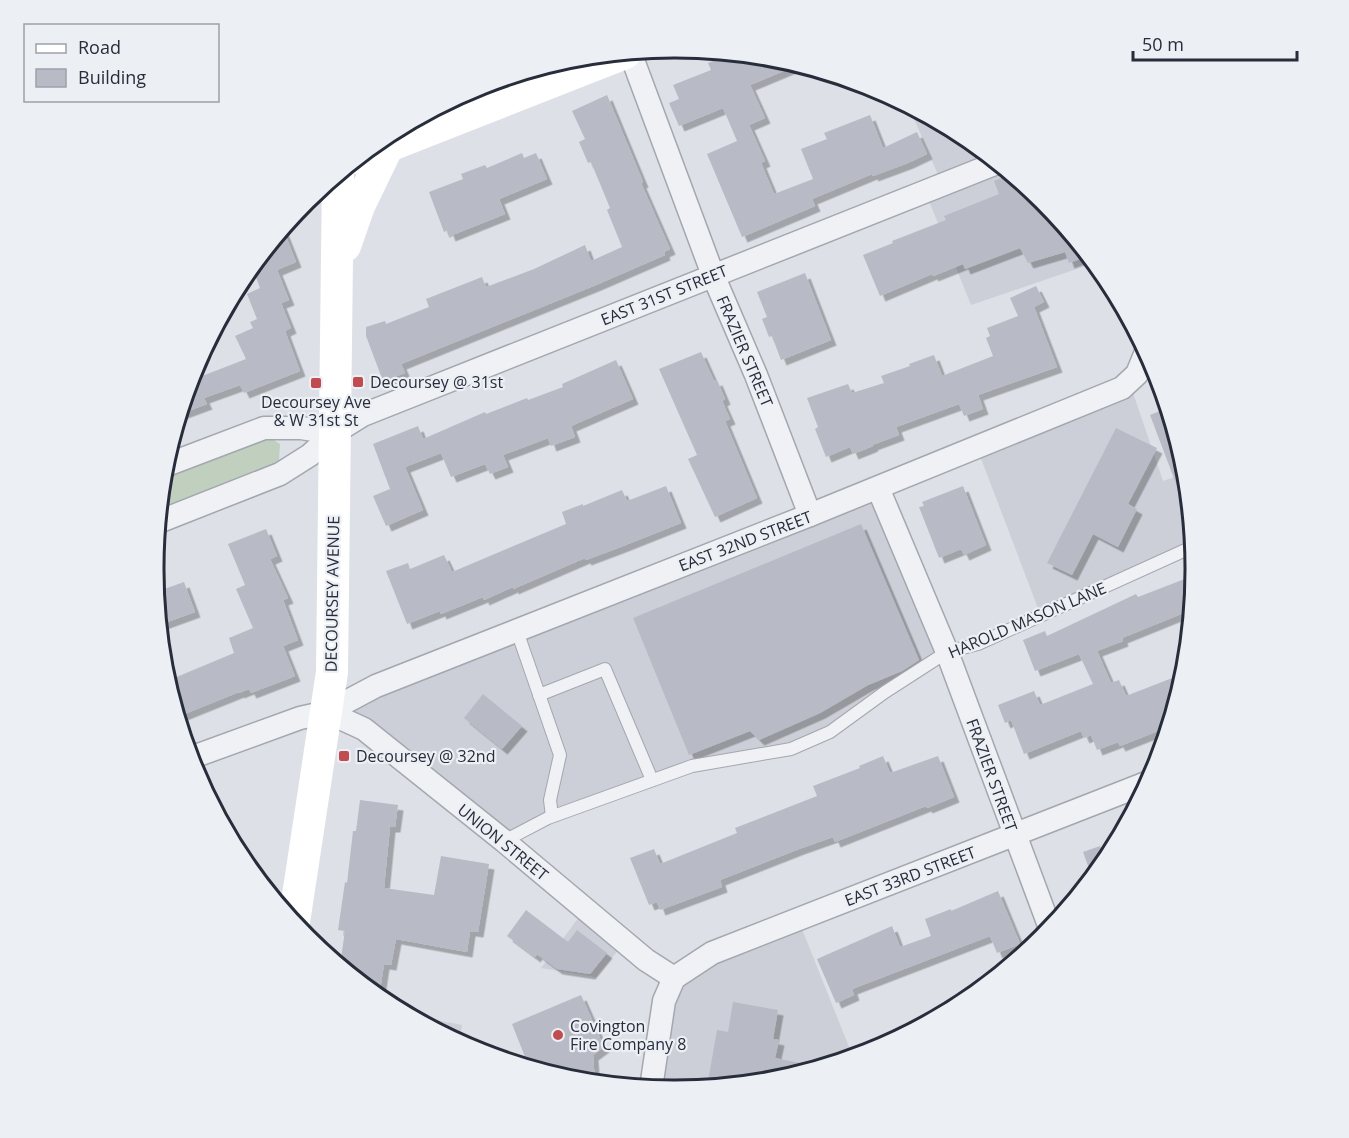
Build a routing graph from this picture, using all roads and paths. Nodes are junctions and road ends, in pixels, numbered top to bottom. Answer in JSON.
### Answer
{"nodes":[{"id":1,"x":633,"y":61,"type":"edge"},
{"id":2,"x":558,"y":72,"type":"edge"},
{"id":3,"x":418,"y":128,"type":"edge"},
{"id":4,"x":393,"y":144,"type":"edge"},
{"id":5,"x":387,"y":148,"type":"joint"},
{"id":6,"x":988,"y":166,"type":"edge"},
{"id":7,"x":338,"y":185,"type":"edge"},
{"id":8,"x":337,"y":262,"type":"junction"},
{"id":9,"x":713,"y":274,"type":"junction"},
{"id":10,"x":1141,"y":364,"type":"edge"},
{"id":11,"x":334,"y":433,"type":"junction"},
{"id":12,"x":176,"y":461,"type":"edge"},
{"id":13,"x":878,"y":488,"type":"junction"},
{"id":14,"x":810,"y":515,"type":"junction"},
{"id":15,"x":167,"y":519,"type":"edge"},
{"id":16,"x":1184,"y":551,"type":"edge"},
{"id":17,"x":517,"y":631,"type":"junction"},
{"id":18,"x":947,"y":652,"type":"junction"},
{"id":19,"x":539,"y":695,"type":"junction"},
{"id":20,"x":327,"y":712,"type":"junction"},
{"id":21,"x":199,"y":755,"type":"edge"},
{"id":22,"x":652,"y":780,"type":"junction"},
{"id":23,"x":1135,"y":787,"type":"edge"},
{"id":24,"x":552,"y":816,"type":"junction"},
{"id":25,"x":1014,"y":835,"type":"junction"},
{"id":26,"x":504,"y":841,"type":"junction"},
{"id":27,"x":296,"y":911,"type":"edge"},
{"id":28,"x":1046,"y":918,"type":"edge"},
{"id":29,"x":674,"y":978,"type":"junction"},
{"id":30,"x":652,"y":1079,"type":"edge"}],
"edges":[{"from":1,"to":9,"type":"street","name":"FRAZIER STREET"},
{"from":2,"to":3,"type":"main road"},
{"from":4,"to":5,"type":"main road"},
{"from":5,"to":8,"type":"main road","name":"DECOURSEY AVENUE"},
{"from":6,"to":9,"type":"street","name":"EAST 31ST STREET"},
{"from":7,"to":8,"type":"main road","name":"DECOURSEY AVENUE"},
{"from":8,"to":11,"type":"main road","name":"DECOURSEY AVENUE"},
{"from":9,"to":11,"type":"street","name":"EAST 31ST STREET"},
{"from":9,"to":14,"type":"street","name":"FRAZIER STREET"},
{"from":10,"to":13,"type":"street","name":"EAST 32ND STREET"},
{"from":11,"to":12,"type":"street"},
{"from":11,"to":15,"type":"street","name":"EAST 31ST STREET"},
{"from":11,"to":20,"type":"main road","name":"DECOURSEY AVENUE"},
{"from":13,"to":14,"type":"street","name":"EAST 32ND STREET"},
{"from":13,"to":18,"type":"street","name":"FRAZIER STREET"},
{"from":14,"to":17,"type":"street","name":"EAST 32ND STREET"},
{"from":16,"to":18,"type":"lane","name":"HAROLD MASON LANE"},
{"from":17,"to":19,"type":"lane"},
{"from":17,"to":20,"type":"street","name":"EAST 32ND STREET"},
{"from":18,"to":22,"type":"lane","name":"HAROLD MASON LANE"},
{"from":18,"to":25,"type":"street","name":"FRAZIER STREET"},
{"from":19,"to":22,"type":"lane"},
{"from":19,"to":24,"type":"lane"},
{"from":20,"to":21,"type":"street","name":"EAST 32ND STREET"},
{"from":20,"to":26,"type":"street","name":"UNION STREET"},
{"from":20,"to":27,"type":"main road","name":"DECOURSEY AVENUE"},
{"from":22,"to":24,"type":"lane","name":"HAROLD MASON LANE"},
{"from":23,"to":25,"type":"street","name":"EAST 33RD STREET"},
{"from":24,"to":26,"type":"lane","name":"HAROLD MASON LANE"},
{"from":25,"to":28,"type":"street","name":"FRAZIER STREET"},
{"from":25,"to":29,"type":"street","name":"EAST 33RD STREET"},
{"from":26,"to":29,"type":"street","name":"UNION STREET"},
{"from":29,"to":30,"type":"street"}]}
